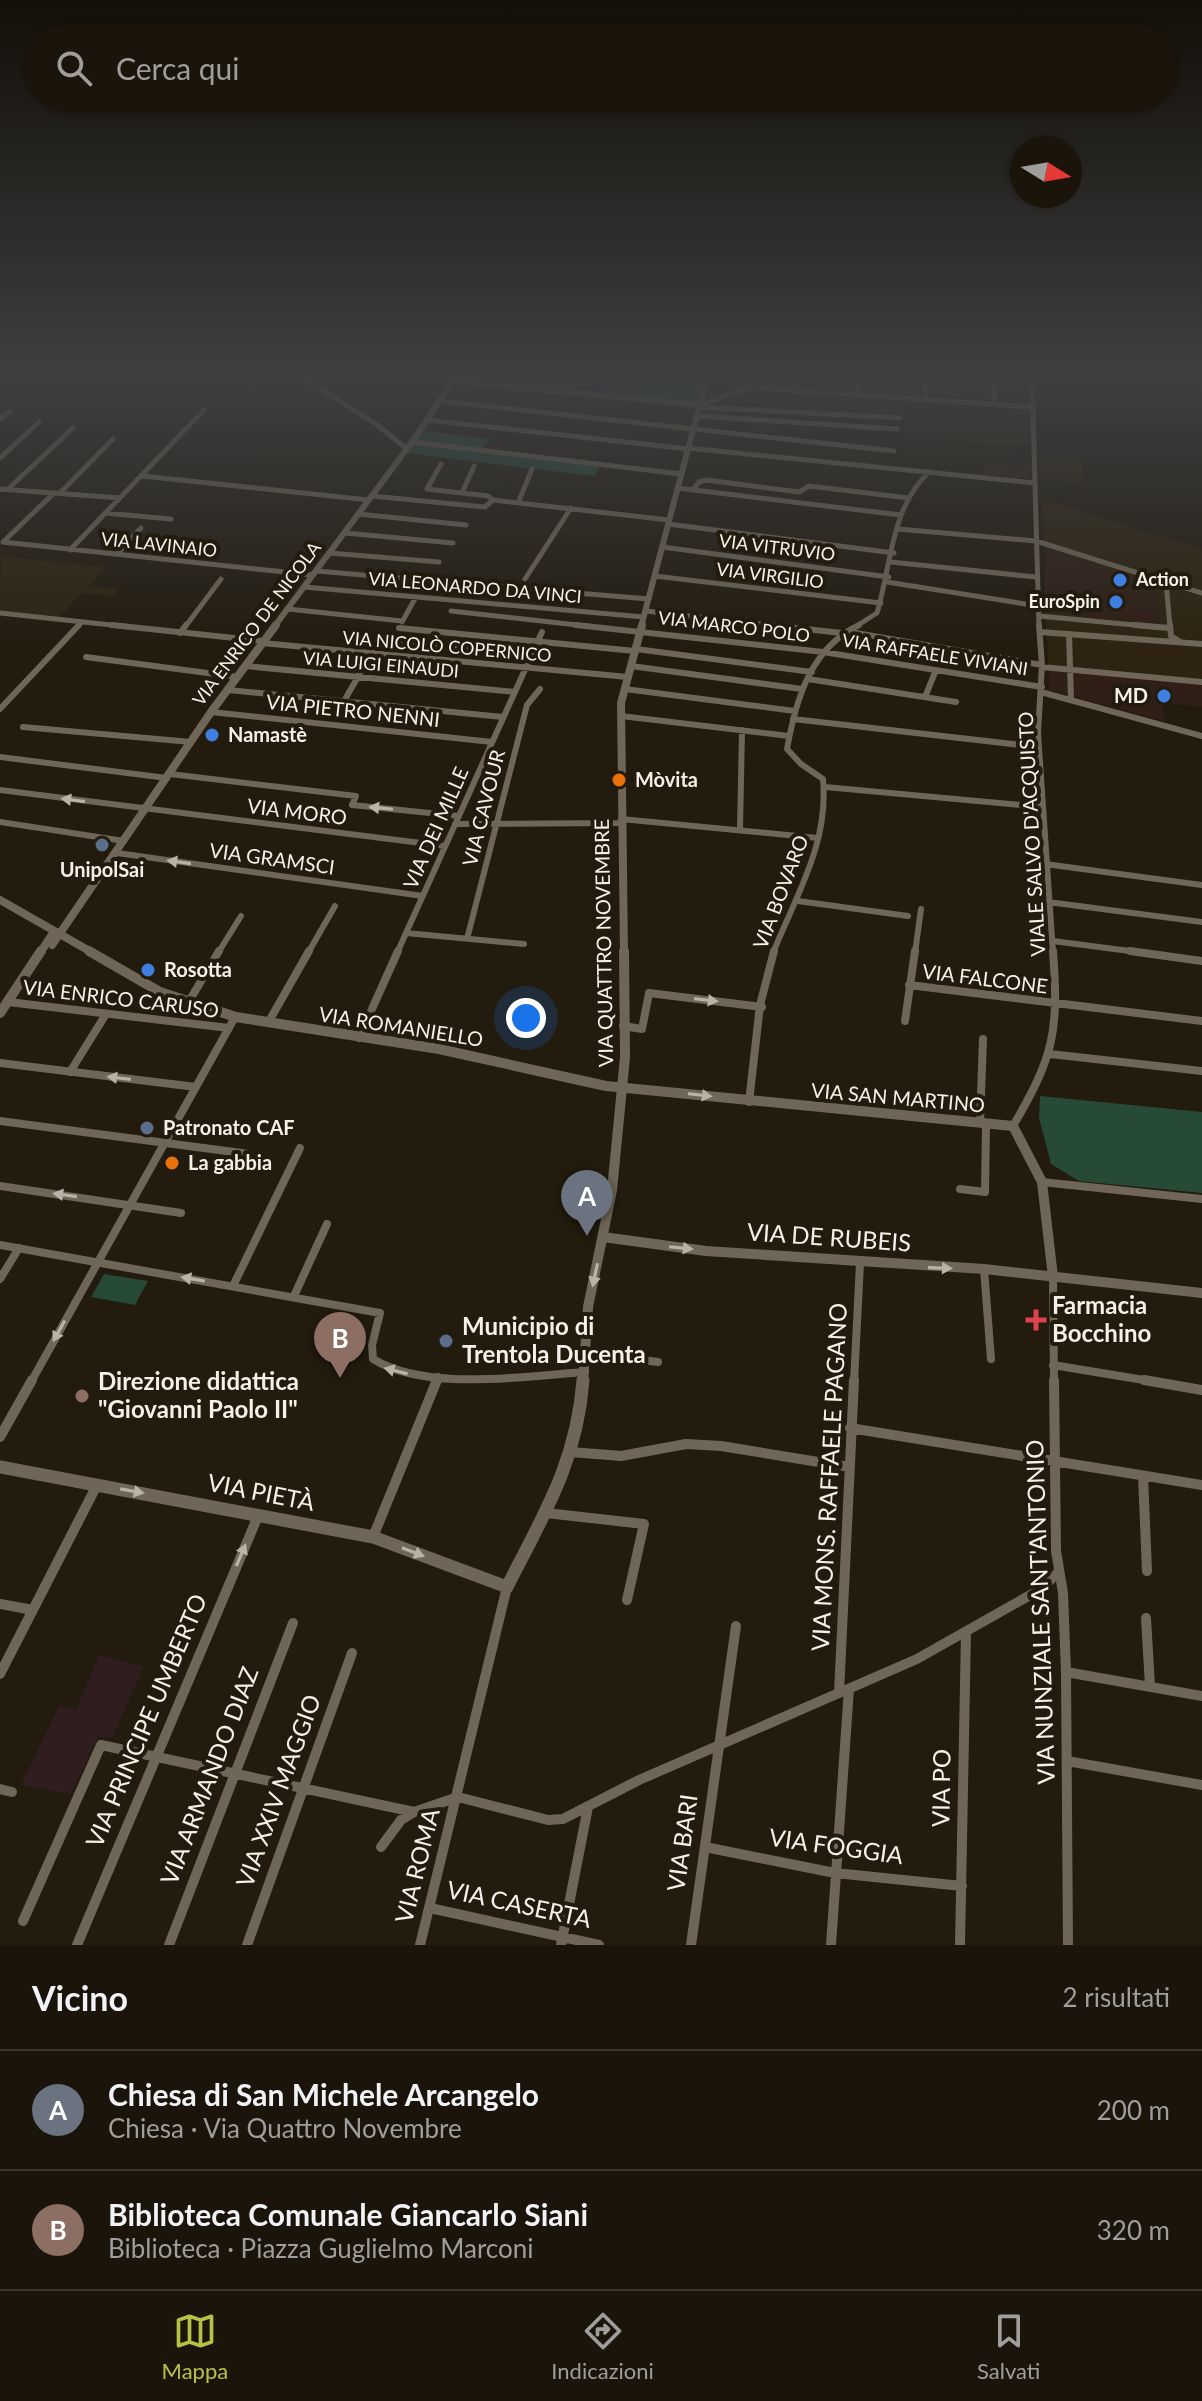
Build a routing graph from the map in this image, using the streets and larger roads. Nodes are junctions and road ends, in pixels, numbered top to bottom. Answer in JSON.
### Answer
{"nodes":[{"id":1,"x":31,"y":468,"type":"edge"},
{"id":2,"x":83,"y":468,"type":"edge"},
{"id":3,"x":150,"y":468,"type":"edge"},
{"id":4,"x":393,"y":468,"type":"edge"},
{"id":5,"x":439,"y":468,"type":"edge"},
{"id":6,"x":473,"y":468,"type":"edge"},
{"id":7,"x":629,"y":468,"type":"edge"},
{"id":8,"x":683,"y":468,"type":"edge"},
{"id":9,"x":886,"y":468,"type":"edge"},
{"id":10,"x":1035,"y":468,"type":"edge"},
{"id":11,"x":532,"y":469,"type":"dead end"},
{"id":12,"x":929,"y":472,"type":"junction"},
{"id":13,"x":681,"y":474,"type":"junction"},
{"id":14,"x":142,"y":476,"type":"junction"},
{"id":15,"x":1035,"y":483,"type":"junction"},
{"id":16,"x":677,"y":488,"type":"junction"},
{"id":17,"x":0,"y":489,"type":"edge"},
{"id":18,"x":8,"y":489,"type":"junction"},
{"id":19,"x":693,"y":490,"type":"junction"},
{"id":20,"x":57,"y":493,"type":"junction"},
{"id":21,"x":462,"y":493,"type":"junction"},
{"id":22,"x":120,"y":498,"type":"junction"},
{"id":23,"x":370,"y":498,"type":"junction"},
{"id":24,"x":909,"y":498,"type":"junction"},
{"id":25,"x":493,"y":500,"type":"junction"},
{"id":26,"x":518,"y":503,"type":"junction"},
{"id":27,"x":571,"y":508,"type":"junction"},
{"id":28,"x":105,"y":513,"type":"junction"},
{"id":29,"x":358,"y":514,"type":"junction"},
{"id":30,"x":901,"y":515,"type":"junction"},
{"id":31,"x":171,"y":519,"type":"dead end"},
{"id":32,"x":669,"y":522,"type":"junction"},
{"id":33,"x":466,"y":525,"type":"dead end"},
{"id":34,"x":141,"y":528,"type":"dead end"},
{"id":35,"x":898,"y":529,"type":"junction"},
{"id":36,"x":345,"y":533,"type":"junction"},
{"id":37,"x":1036,"y":541,"type":"junction"},
{"id":38,"x":453,"y":543,"type":"dead end"},
{"id":39,"x":662,"y":547,"type":"junction"},
{"id":40,"x":70,"y":550,"type":"junction"},
{"id":41,"x":330,"y":553,"type":"junction"},
{"id":42,"x":894,"y":553,"type":"junction"},
{"id":43,"x":117,"y":554,"type":"junction"},
{"id":44,"x":439,"y":562,"type":"dead end"},
{"id":45,"x":891,"y":562,"type":"junction"},
{"id":46,"x":314,"y":573,"type":"junction"},
{"id":47,"x":655,"y":576,"type":"junction"},
{"id":48,"x":1036,"y":577,"type":"junction"},
{"id":49,"x":221,"y":579,"type":"dead end"},
{"id":50,"x":525,"y":579,"type":"dead end"},
{"id":51,"x":888,"y":580,"type":"junction"},
{"id":52,"x":1166,"y":582,"type":"junction"},
{"id":53,"x":304,"y":587,"type":"junction"},
{"id":54,"x":1202,"y":593,"type":"edge"},
{"id":55,"x":416,"y":597,"type":"junction"},
{"id":56,"x":649,"y":599,"type":"junction"},
{"id":57,"x":881,"y":603,"type":"junction"},
{"id":58,"x":1038,"y":606,"type":"junction"},
{"id":59,"x":288,"y":609,"type":"junction"},
{"id":60,"x":451,"y":611,"type":"dead end"},
{"id":61,"x":0,"y":613,"type":"edge"},
{"id":62,"x":645,"y":614,"type":"junction"},
{"id":63,"x":1039,"y":616,"type":"junction"},
{"id":64,"x":402,"y":621,"type":"junction"},
{"id":65,"x":81,"y":623,"type":"junction"},
{"id":66,"x":399,"y":628,"type":"junction"},
{"id":67,"x":641,"y":630,"type":"junction"},
{"id":68,"x":542,"y":632,"type":"dead end"},
{"id":69,"x":1040,"y":632,"type":"junction"},
{"id":70,"x":1170,"y":632,"type":"junction"},
{"id":71,"x":180,"y":633,"type":"junction"},
{"id":72,"x":846,"y":633,"type":"junction"},
{"id":73,"x":1069,"y":634,"type":"junction"},
{"id":74,"x":393,"y":638,"type":"junction"},
{"id":75,"x":263,"y":642,"type":"junction"},
{"id":76,"x":1163,"y":642,"type":"junction"},
{"id":77,"x":537,"y":643,"type":"junction"},
{"id":78,"x":1182,"y":643,"type":"junction"},
{"id":79,"x":1202,"y":644,"type":"edge"},
{"id":80,"x":635,"y":650,"type":"junction"},
{"id":81,"x":823,"y":652,"type":"junction"},
{"id":82,"x":371,"y":654,"type":"junction"},
{"id":83,"x":531,"y":656,"type":"junction"},
{"id":84,"x":86,"y":657,"type":"dead end"},
{"id":85,"x":245,"y":666,"type":"junction"},
{"id":86,"x":631,"y":666,"type":"junction"},
{"id":87,"x":1042,"y":666,"type":"junction"},
{"id":88,"x":525,"y":669,"type":"junction"},
{"id":89,"x":1071,"y":669,"type":"junction"},
{"id":90,"x":936,"y":670,"type":"junction"},
{"id":91,"x":810,"y":675,"type":"junction"},
{"id":92,"x":238,"y":677,"type":"junction"},
{"id":93,"x":358,"y":677,"type":"junction"},
{"id":94,"x":628,"y":677,"type":"junction"},
{"id":95,"x":1202,"y":682,"type":"edge"},
{"id":96,"x":540,"y":689,"type":"dead end"},
{"id":97,"x":625,"y":689,"type":"junction"},
{"id":98,"x":802,"y":689,"type":"junction"},
{"id":99,"x":1042,"y":689,"type":"junction"},
{"id":100,"x":228,"y":690,"type":"junction"},
{"id":101,"x":515,"y":692,"type":"junction"},
{"id":102,"x":925,"y":697,"type":"junction"},
{"id":103,"x":1071,"y":699,"type":"junction"},
{"id":104,"x":344,"y":701,"type":"junction"},
{"id":105,"x":956,"y":702,"type":"dead end"},
{"id":106,"x":0,"y":709,"type":"edge"},
{"id":107,"x":211,"y":712,"type":"junction"},
{"id":108,"x":794,"y":715,"type":"junction"},
{"id":109,"x":621,"y":716,"type":"junction"},
{"id":110,"x":503,"y":717,"type":"junction"},
{"id":111,"x":23,"y":727,"type":"dead end"},
{"id":112,"x":742,"y":730,"type":"junction"},
{"id":113,"x":789,"y":736,"type":"junction"},
{"id":114,"x":1202,"y":736,"type":"edge"},
{"id":115,"x":191,"y":742,"type":"junction"},
{"id":116,"x":492,"y":742,"type":"junction"},
{"id":117,"x":1039,"y":747,"type":"junction"},
{"id":118,"x":0,"y":757,"type":"edge"},
{"id":119,"x":168,"y":776,"type":"junction"},
{"id":120,"x":825,"y":787,"type":"junction"},
{"id":121,"x":0,"y":790,"type":"edge"},
{"id":122,"x":1042,"y":807,"type":"junction"},
{"id":123,"x":145,"y":810,"type":"junction"},
{"id":124,"x":457,"y":820,"type":"junction"},
{"id":125,"x":621,"y":821,"type":"junction"},
{"id":126,"x":0,"y":822,"type":"edge"},
{"id":127,"x":497,"y":824,"type":"junction"},
{"id":128,"x":740,"y":830,"type":"junction"},
{"id":129,"x":818,"y":838,"type":"junction"},
{"id":130,"x":125,"y":842,"type":"junction"},
{"id":131,"x":445,"y":846,"type":"junction"},
{"id":132,"x":117,"y":853,"type":"junction"},
{"id":133,"x":1045,"y":864,"type":"junction"},
{"id":134,"x":1202,"y":885,"type":"edge"},
{"id":135,"x":423,"y":896,"type":"junction"},
{"id":136,"x":0,"y":900,"type":"edge"},
{"id":137,"x":798,"y":901,"type":"junction"},
{"id":138,"x":1048,"y":902,"type":"junction"},
{"id":139,"x":335,"y":906,"type":"dead end"},
{"id":140,"x":921,"y":909,"type":"dead end"},
{"id":141,"x":241,"y":916,"type":"dead end"},
{"id":142,"x":908,"y":916,"type":"dead end"},
{"id":143,"x":1202,"y":922,"type":"edge"},
{"id":144,"x":406,"y":933,"type":"junction"},
{"id":145,"x":59,"y":935,"type":"junction"},
{"id":146,"x":467,"y":939,"type":"junction"},
{"id":147,"x":1053,"y":941,"type":"junction"},
{"id":148,"x":524,"y":944,"type":"dead end"},
{"id":149,"x":49,"y":947,"type":"junction"},
{"id":150,"x":1202,"y":961,"type":"edge"},
{"id":151,"x":909,"y":985,"type":"junction"},
{"id":152,"x":8,"y":1002,"type":"junction"},
{"id":153,"x":188,"y":1003,"type":"junction"},
{"id":154,"x":1057,"y":1004,"type":"junction"},
{"id":155,"x":762,"y":1007,"type":"junction"},
{"id":156,"x":0,"y":1013,"type":"edge"},
{"id":157,"x":106,"y":1014,"type":"junction"},
{"id":158,"x":235,"y":1017,"type":"junction"},
{"id":159,"x":905,"y":1021,"type":"dead end"},
{"id":160,"x":1202,"y":1021,"type":"edge"},
{"id":161,"x":268,"y":1023,"type":"junction"},
{"id":162,"x":623,"y":1026,"type":"junction"},
{"id":163,"x":229,"y":1028,"type":"junction"},
{"id":164,"x":359,"y":1038,"type":"junction"},
{"id":165,"x":983,"y":1039,"type":"dead end"},
{"id":166,"x":1050,"y":1054,"type":"junction"},
{"id":167,"x":0,"y":1063,"type":"edge"},
{"id":168,"x":1202,"y":1071,"type":"edge"},
{"id":169,"x":70,"y":1072,"type":"junction"},
{"id":170,"x":196,"y":1087,"type":"junction"},
{"id":171,"x":622,"y":1087,"type":"junction"},
{"id":172,"x":749,"y":1102,"type":"junction"},
{"id":173,"x":0,"y":1121,"type":"edge"},
{"id":174,"x":983,"y":1124,"type":"junction"},
{"id":175,"x":1013,"y":1126,"type":"junction"},
{"id":176,"x":164,"y":1144,"type":"junction"},
{"id":177,"x":300,"y":1148,"type":"dead end"},
{"id":178,"x":249,"y":1154,"type":"dead end"},
{"id":179,"x":1042,"y":1182,"type":"junction"},
{"id":180,"x":0,"y":1186,"type":"edge"},
{"id":181,"x":960,"y":1189,"type":"dead end"},
{"id":182,"x":1202,"y":1199,"type":"edge"},
{"id":183,"x":129,"y":1205,"type":"junction"},
{"id":184,"x":181,"y":1213,"type":"dead end"},
{"id":185,"x":327,"y":1224,"type":"dead end"},
{"id":186,"x":603,"y":1237,"type":"junction"},
{"id":187,"x":0,"y":1245,"type":"edge"},
{"id":188,"x":19,"y":1248,"type":"junction"},
{"id":189,"x":97,"y":1263,"type":"junction"},
{"id":190,"x":860,"y":1263,"type":"junction"},
{"id":191,"x":984,"y":1269,"type":"junction"},
{"id":192,"x":1053,"y":1277,"type":"junction"},
{"id":193,"x":0,"y":1279,"type":"edge"},
{"id":194,"x":233,"y":1286,"type":"junction"},
{"id":195,"x":1202,"y":1293,"type":"edge"},
{"id":196,"x":294,"y":1296,"type":"junction"},
{"id":197,"x":584,"y":1353,"type":"junction"},
{"id":198,"x":991,"y":1359,"type":"dead end"},
{"id":199,"x":658,"y":1362,"type":"dead end"},
{"id":200,"x":1053,"y":1365,"type":"junction"},
{"id":201,"x":585,"y":1372,"type":"junction"},
{"id":202,"x":438,"y":1377,"type":"junction"},
{"id":203,"x":1202,"y":1390,"type":"edge"},
{"id":204,"x":850,"y":1428,"type":"junction"},
{"id":205,"x":0,"y":1437,"type":"edge"},
{"id":206,"x":571,"y":1452,"type":"junction"},
{"id":207,"x":1056,"y":1459,"type":"junction"},
{"id":208,"x":0,"y":1467,"type":"edge"},
{"id":209,"x":849,"y":1467,"type":"junction"},
{"id":210,"x":1143,"y":1476,"type":"junction"},
{"id":211,"x":97,"y":1485,"type":"junction"},
{"id":212,"x":1202,"y":1485,"type":"edge"},
{"id":213,"x":546,"y":1513,"type":"junction"},
{"id":214,"x":259,"y":1514,"type":"junction"},
{"id":215,"x":373,"y":1537,"type":"junction"},
{"id":216,"x":1147,"y":1571,"type":"dead end"},
{"id":217,"x":1058,"y":1573,"type":"junction"},
{"id":218,"x":507,"y":1587,"type":"junction"},
{"id":219,"x":627,"y":1600,"type":"dead end"},
{"id":220,"x":0,"y":1604,"type":"edge"},
{"id":221,"x":33,"y":1610,"type":"junction"},
{"id":222,"x":1146,"y":1618,"type":"dead end"},
{"id":223,"x":293,"y":1623,"type":"dead end"},
{"id":224,"x":736,"y":1626,"type":"dead end"},
{"id":225,"x":966,"y":1632,"type":"junction"},
{"id":226,"x":352,"y":1653,"type":"dead end"},
{"id":227,"x":1066,"y":1672,"type":"junction"},
{"id":228,"x":0,"y":1674,"type":"edge"},
{"id":229,"x":1150,"y":1686,"type":"junction"},
{"id":230,"x":844,"y":1691,"type":"junction"},
{"id":231,"x":1202,"y":1696,"type":"edge"},
{"id":232,"x":718,"y":1746,"type":"junction"},
{"id":233,"x":155,"y":1756,"type":"junction"},
{"id":234,"x":1067,"y":1761,"type":"junction"},
{"id":235,"x":234,"y":1775,"type":"junction"},
{"id":236,"x":1202,"y":1785,"type":"edge"},
{"id":237,"x":303,"y":1790,"type":"junction"},
{"id":238,"x":458,"y":1797,"type":"junction"},
{"id":239,"x":588,"y":1807,"type":"junction"},
{"id":240,"x":414,"y":1812,"type":"junction"},
{"id":241,"x":381,"y":1847,"type":"dead end"},
{"id":242,"x":705,"y":1847,"type":"junction"},
{"id":243,"x":835,"y":1873,"type":"junction"},
{"id":244,"x":962,"y":1886,"type":"junction"},
{"id":245,"x":430,"y":1908,"type":"junction"},
{"id":246,"x":23,"y":1921,"type":"dead end"},
{"id":247,"x":562,"y":1941,"type":"edge"},
{"id":248,"x":77,"y":1945,"type":"edge"},
{"id":249,"x":169,"y":1945,"type":"edge"},
{"id":250,"x":247,"y":1945,"type":"edge"},
{"id":251,"x":420,"y":1945,"type":"edge"},
{"id":252,"x":599,"y":1945,"type":"edge"},
{"id":253,"x":691,"y":1945,"type":"edge"},
{"id":254,"x":831,"y":1945,"type":"edge"},
{"id":255,"x":960,"y":1945,"type":"edge"},
{"id":256,"x":1068,"y":1945,"type":"edge"}],
"edges":[{"from":1,"to":18,"type":"street"},
{"from":2,"to":20,"type":"street"},
{"from":3,"to":14,"type":"street"},
{"from":4,"to":23,"type":"street","name":"VIA ENRICO DE NICOLA"},
{"from":5,"to":21,"type":"street"},
{"from":6,"to":21,"type":"street"},
{"from":7,"to":13,"type":"street"},
{"from":8,"to":13,"type":"street","name":"VIA QUATTRO NOVEMBRE"},
{"from":9,"to":12,"type":"street"},
{"from":10,"to":15,"type":"street","name":"VIALE SALVO D'ACQUISTO"},
{"from":11,"to":26,"type":"street"},
{"from":12,"to":15,"type":"street"},
{"from":12,"to":24,"type":"street"},
{"from":13,"to":16,"type":"street","name":"VIA QUATTRO NOVEMBRE"},
{"from":14,"to":22,"type":"street"},
{"from":14,"to":23,"type":"street"},
{"from":15,"to":37,"type":"street","name":"VIALE SALVO D'ACQUISTO"},
{"from":16,"to":19,"type":"street"},
{"from":16,"to":32,"type":"street","name":"VIA QUATTRO NOVEMBRE"},
{"from":17,"to":18,"type":"street"},
{"from":18,"to":20,"type":"street"},
{"from":19,"to":24,"type":"street"},
{"from":19,"to":30,"type":"street"},
{"from":20,"to":22,"type":"street"},
{"from":20,"to":40,"type":"street","name":"VIA LAVINAIO"},
{"from":21,"to":25,"type":"street"},
{"from":22,"to":28,"type":"street"},
{"from":23,"to":25,"type":"street"},
{"from":23,"to":29,"type":"street","name":"VIA ENRICO DE NICOLA"},
{"from":24,"to":30,"type":"street"},
{"from":25,"to":26,"type":"street"},
{"from":26,"to":27,"type":"street"},
{"from":27,"to":32,"type":"street"},
{"from":27,"to":50,"type":"street"},
{"from":28,"to":31,"type":"street"},
{"from":28,"to":40,"type":"street"},
{"from":29,"to":33,"type":"street"},
{"from":29,"to":36,"type":"street","name":"VIA ENRICO DE NICOLA"},
{"from":30,"to":35,"type":"street"},
{"from":32,"to":39,"type":"street","name":"VIA QUATTRO NOVEMBRE"},
{"from":32,"to":42,"type":"street"},
{"from":34,"to":43,"type":"street"},
{"from":35,"to":37,"type":"street"},
{"from":35,"to":42,"type":"street"},
{"from":36,"to":38,"type":"street"},
{"from":36,"to":41,"type":"street","name":"VIA ENRICO DE NICOLA"},
{"from":37,"to":48,"type":"street","name":"VIALE SALVO D'ACQUISTO"},
{"from":37,"to":52,"type":"street"},
{"from":39,"to":47,"type":"street","name":"VIA QUATTRO NOVEMBRE"},
{"from":39,"to":51,"type":"street","name":"VIA VITRUVIO"},
{"from":40,"to":43,"type":"street","name":"VIA LAVINAIO"},
{"from":41,"to":44,"type":"street"},
{"from":41,"to":46,"type":"street","name":"VIA ENRICO DE NICOLA"},
{"from":42,"to":45,"type":"street"},
{"from":43,"to":46,"type":"street","name":"VIA LAVINAIO"},
{"from":45,"to":48,"type":"street"},
{"from":45,"to":51,"type":"street"},
{"from":46,"to":53,"type":"street","name":"VIA ENRICO DE NICOLA"},
{"from":46,"to":56,"type":"street","name":"VIA LAVINAIO"},
{"from":47,"to":56,"type":"street","name":"VIA QUATTRO NOVEMBRE"},
{"from":47,"to":57,"type":"street","name":"VIA VIRGILIO"},
{"from":48,"to":58,"type":"street","name":"VIALE SALVO D'ACQUISTO"},
{"from":49,"to":71,"type":"street"},
{"from":51,"to":57,"type":"street"},
{"from":51,"to":58,"type":"street","name":"VIA VITRUVIO"},
{"from":52,"to":54,"type":"street"},
{"from":52,"to":70,"type":"street"},
{"from":53,"to":55,"type":"street","name":"VIA LEONARDO DA VINCI"},
{"from":53,"to":59,"type":"street","name":"VIA ENRICO DE NICOLA"},
{"from":55,"to":62,"type":"street","name":"VIA LEONARDO DA VINCI"},
{"from":55,"to":64,"type":"street"},
{"from":56,"to":62,"type":"street","name":"VIA QUATTRO NOVEMBRE"},
{"from":57,"to":72,"type":"street"},
{"from":58,"to":63,"type":"street","name":"VIALE SALVO D'ACQUISTO"},
{"from":59,"to":64,"type":"street"},
{"from":59,"to":75,"type":"street","name":"VIA ENRICO DE NICOLA"},
{"from":60,"to":67,"type":"street","name":"VIA MARCO POLO"},
{"from":61,"to":65,"type":"street","name":"VIA NICOLÒ COPERNICO"},
{"from":62,"to":67,"type":"street","name":"VIA QUATTRO NOVEMBRE"},
{"from":62,"to":72,"type":"street","name":"VIA LEONARDO DA VINCI"},
{"from":63,"to":69,"type":"street","name":"VIALE SALVO D'ACQUISTO"},
{"from":63,"to":70,"type":"street"},
{"from":64,"to":66,"type":"street"},
{"from":65,"to":71,"type":"street","name":"VIA NICOLÒ COPERNICO"},
{"from":65,"to":106,"type":"street"},
{"from":66,"to":74,"type":"street"},
{"from":66,"to":77,"type":"street"},
{"from":67,"to":80,"type":"street","name":"VIA QUATTRO NOVEMBRE"},
{"from":67,"to":81,"type":"street","name":"VIA MARCO POLO"},
{"from":68,"to":77,"type":"street","name":"VIA DEI MILLE"},
{"from":69,"to":73,"type":"street"},
{"from":69,"to":87,"type":"street","name":"VIALE SALVO D'ACQUISTO"},
{"from":70,"to":76,"type":"street"},
{"from":70,"to":78,"type":"street"},
{"from":71,"to":75,"type":"street","name":"VIA NICOLÒ COPERNICO"},
{"from":72,"to":81,"type":"street"},
{"from":72,"to":87,"type":"street","name":"VIA LEONARDO DA VINCI"},
{"from":73,"to":76,"type":"street"},
{"from":73,"to":89,"type":"street"},
{"from":74,"to":82,"type":"street"},
{"from":74,"to":83,"type":"street"},
{"from":75,"to":82,"type":"street","name":"VIA NICOLÒ COPERNICO"},
{"from":75,"to":85,"type":"street","name":"VIA ENRICO DE NICOLA"},
{"from":76,"to":78,"type":"street"},
{"from":77,"to":80,"type":"street"},
{"from":77,"to":83,"type":"street","name":"VIA DEI MILLE"},
{"from":78,"to":79,"type":"street"},
{"from":80,"to":86,"type":"street","name":"VIA QUATTRO NOVEMBRE"},
{"from":80,"to":91,"type":"street"},
{"from":81,"to":90,"type":"street","name":"VIA RAFFAELE VIVIANI"},
{"from":81,"to":91,"type":"street"},
{"from":82,"to":88,"type":"street","name":"VIA NICOLÒ COPERNICO"},
{"from":82,"to":93,"type":"street"},
{"from":83,"to":88,"type":"street","name":"VIA DEI MILLE"},
{"from":84,"to":92,"type":"street"},
{"from":85,"to":92,"type":"street","name":"VIA ENRICO DE NICOLA"},
{"from":85,"to":93,"type":"street","name":"VIA LUIGI EINAUDI"},
{"from":86,"to":94,"type":"street","name":"VIA QUATTRO NOVEMBRE"},
{"from":86,"to":98,"type":"street"},
{"from":87,"to":89,"type":"street","name":"VIA LEONARDO DA VINCI"},
{"from":87,"to":99,"type":"street","name":"VIALE SALVO D'ACQUISTO"},
{"from":88,"to":94,"type":"street","name":"VIA NICOLÒ COPERNICO"},
{"from":88,"to":101,"type":"street","name":"VIA DEI MILLE"},
{"from":89,"to":95,"type":"street","name":"VIA LEONARDO DA VINCI"},
{"from":89,"to":103,"type":"street"},
{"from":90,"to":99,"type":"street","name":"VIA RAFFAELE VIVIANI"},
{"from":90,"to":102,"type":"street"},
{"from":91,"to":98,"type":"street"},
{"from":91,"to":102,"type":"street"},
{"from":92,"to":100,"type":"street","name":"VIA ENRICO DE NICOLA"},
{"from":93,"to":101,"type":"street","name":"VIA LUIGI EINAUDI"},
{"from":93,"to":104,"type":"street"},
{"from":94,"to":97,"type":"street","name":"VIA QUATTRO NOVEMBRE"},
{"from":96,"to":127,"type":"street","name":"VIA CAVOUR"},
{"from":97,"to":108,"type":"street"},
{"from":97,"to":109,"type":"street","name":"VIA QUATTRO NOVEMBRE"},
{"from":98,"to":108,"type":"street"},
{"from":99,"to":103,"type":"street","name":"VIA RAFFAELE VIVIANI"},
{"from":99,"to":117,"type":"street","name":"VIALE SALVO D'ACQUISTO"},
{"from":100,"to":104,"type":"street"},
{"from":100,"to":107,"type":"street","name":"VIA ENRICO DE NICOLA"},
{"from":101,"to":110,"type":"street","name":"VIA DEI MILLE"},
{"from":102,"to":105,"type":"street"},
{"from":103,"to":114,"type":"street","name":"VIA RAFFAELE VIVIANI"},
{"from":104,"to":110,"type":"street"},
{"from":107,"to":115,"type":"street","name":"VIA ENRICO DE NICOLA"},
{"from":107,"to":116,"type":"street","name":"VIA PIETRO NENNI"},
{"from":108,"to":113,"type":"street"},
{"from":108,"to":117,"type":"street"},
{"from":109,"to":112,"type":"street"},
{"from":109,"to":125,"type":"street","name":"VIA QUATTRO NOVEMBRE"},
{"from":110,"to":116,"type":"street","name":"VIA DEI MILLE"},
{"from":111,"to":115,"type":"street"},
{"from":112,"to":113,"type":"street"},
{"from":112,"to":128,"type":"street"},
{"from":113,"to":120,"type":"street"},
{"from":115,"to":119,"type":"street","name":"VIA ENRICO DE NICOLA"},
{"from":116,"to":124,"type":"street","name":"VIA DEI MILLE"},
{"from":117,"to":122,"type":"street","name":"VIALE SALVO D'ACQUISTO"},
{"from":118,"to":119,"type":"street"},
{"from":119,"to":123,"type":"street","name":"VIA ENRICO DE NICOLA"},
{"from":124,"to":119,"type":"street","one_way":true},
{"from":120,"to":122,"type":"street"},
{"from":120,"to":129,"type":"street","name":"VIA BOVARO"},
{"from":123,"to":121,"type":"street","name":"VIA MORO","one_way":true},
{"from":122,"to":133,"type":"street","name":"VIALE SALVO D'ACQUISTO"},
{"from":123,"to":130,"type":"street","name":"VIA ENRICO DE NICOLA"},
{"from":123,"to":131,"type":"street","name":"VIA MORO"},
{"from":124,"to":127,"type":"street"},
{"from":124,"to":131,"type":"street","name":"VIA DEI MILLE"},
{"from":125,"to":127,"type":"street"},
{"from":125,"to":128,"type":"street"},
{"from":125,"to":162,"type":"street","name":"VIA QUATTRO NOVEMBRE"},
{"from":126,"to":130,"type":"street"},
{"from":127,"to":146,"type":"street","name":"VIA CAVOUR"},
{"from":128,"to":129,"type":"street"},
{"from":129,"to":137,"type":"street","name":"VIA BOVARO"},
{"from":130,"to":132,"type":"street","name":"VIA ENRICO DE NICOLA"},
{"from":131,"to":135,"type":"street","name":"VIA DEI MILLE"},
{"from":135,"to":132,"type":"street","name":"VIA GRAMSCI","one_way":true},
{"from":132,"to":145,"type":"street","name":"VIA ENRICO DE NICOLA"},
{"from":133,"to":134,"type":"street"},
{"from":133,"to":138,"type":"street","name":"VIALE SALVO D'ACQUISTO"},
{"from":135,"to":144,"type":"street","name":"VIA DEI MILLE"},
{"from":136,"to":145,"type":"street","name":"VIA ROMANIELLO"},
{"from":137,"to":142,"type":"street"},
{"from":137,"to":155,"type":"street","name":"VIA BOVARO"},
{"from":138,"to":143,"type":"street"},
{"from":138,"to":147,"type":"street","name":"VIALE SALVO D'ACQUISTO"},
{"from":139,"to":161,"type":"street"},
{"from":140,"to":151,"type":"street","name":"VIA FALCONE"},
{"from":141,"to":153,"type":"street"},
{"from":144,"to":146,"type":"street"},
{"from":144,"to":164,"type":"street","name":"VIA DEI MILLE"},
{"from":145,"to":149,"type":"street"},
{"from":145,"to":149,"type":"street","name":"VIA ENRICO DE NICOLA"},
{"from":145,"to":153,"type":"street","name":"VIA ROMANIELLO"},
{"from":146,"to":148,"type":"street"},
{"from":147,"to":150,"type":"street"},
{"from":147,"to":154,"type":"street","name":"VIALE SALVO D'ACQUISTO"},
{"from":149,"to":152,"type":"street","name":"VIA ENRICO DE NICOLA"},
{"from":151,"to":154,"type":"street","name":"VIA FALCONE"},
{"from":151,"to":159,"type":"street","name":"VIA FALCONE"},
{"from":152,"to":156,"type":"street","name":"VIA ENRICO DE NICOLA"},
{"from":152,"to":157,"type":"street","name":"VIA ENRICO CARUSO"},
{"from":153,"to":158,"type":"street","name":"VIA ROMANIELLO"},
{"from":154,"to":160,"type":"street","name":"VIA FALCONE"},
{"from":154,"to":166,"type":"street","name":"VIALE SALVO D'ACQUISTO"},
{"from":162,"to":155,"type":"street","one_way":true},
{"from":155,"to":172,"type":"street","name":"VIA BOVARO"},
{"from":157,"to":163,"type":"street","name":"VIA ENRICO CARUSO"},
{"from":157,"to":169,"type":"street"},
{"from":158,"to":161,"type":"street","name":"VIA ROMANIELLO"},
{"from":158,"to":163,"type":"street"},
{"from":161,"to":164,"type":"street","name":"VIA ROMANIELLO"},
{"from":162,"to":171,"type":"street","name":"VIA QUATTRO NOVEMBRE"},
{"from":163,"to":170,"type":"street"},
{"from":164,"to":171,"type":"street","name":"VIA ROMANIELLO"},
{"from":165,"to":174,"type":"street"},
{"from":166,"to":168,"type":"street"},
{"from":166,"to":175,"type":"street","name":"VIALE SALVO D'ACQUISTO"},
{"from":167,"to":169,"type":"street"},
{"from":170,"to":169,"type":"street","one_way":true},
{"from":170,"to":176,"type":"street"},
{"from":171,"to":172,"type":"street","name":"VIA SAN MARTINO","one_way":true},
{"from":171,"to":186,"type":"street","name":"VIA QUATTRO NOVEMBRE"},
{"from":172,"to":174,"type":"street","name":"VIA SAN MARTINO"},
{"from":173,"to":176,"type":"street"},
{"from":174,"to":175,"type":"street","name":"VIA SAN MARTINO"},
{"from":174,"to":181,"type":"street"},
{"from":175,"to":179,"type":"street"},
{"from":176,"to":178,"type":"street"},
{"from":176,"to":183,"type":"street"},
{"from":177,"to":194,"type":"street"},
{"from":179,"to":182,"type":"street"},
{"from":179,"to":192,"type":"street"},
{"from":183,"to":180,"type":"street","one_way":true},
{"from":183,"to":184,"type":"street"},
{"from":183,"to":189,"type":"street"},
{"from":185,"to":196,"type":"street"},
{"from":186,"to":190,"type":"street","name":"VIA DE RUBEIS","one_way":true},
{"from":186,"to":197,"type":"street","name":"VIA QUATTRO NOVEMBRE","one_way":true},
{"from":187,"to":188,"type":"street"},
{"from":188,"to":189,"type":"street"},
{"from":188,"to":193,"type":"street"},
{"from":194,"to":189,"type":"street","one_way":true},
{"from":189,"to":205,"type":"street","one_way":true},
{"from":190,"to":191,"type":"street","name":"VIA DE RUBEIS","one_way":true},
{"from":190,"to":204,"type":"street","name":"VIA MONS. RAFFAELE PAGANO"},
{"from":191,"to":192,"type":"street","name":"VIA DE RUBEIS"},
{"from":191,"to":198,"type":"street"},
{"from":192,"to":195,"type":"street","name":"VIA DE RUBEIS"},
{"from":192,"to":200,"type":"street","name":"VIA NUNZIALE SANT'ANTONIO"},
{"from":194,"to":196,"type":"street"},
{"from":202,"to":196,"type":"street","one_way":true},
{"from":197,"to":199,"type":"street"},
{"from":197,"to":201,"type":"street","name":"VIA QUATTRO NOVEMBRE"},
{"from":200,"to":203,"type":"street"},
{"from":200,"to":207,"type":"street","name":"VIA NUNZIALE SANT'ANTONIO"},
{"from":201,"to":202,"type":"street"},
{"from":201,"to":206,"type":"street","name":"VIA QUATTRO NOVEMBRE"},
{"from":202,"to":215,"type":"street"},
{"from":204,"to":207,"type":"street"},
{"from":204,"to":209,"type":"street","name":"VIA MONS. RAFFAELE PAGANO"},
{"from":206,"to":209,"type":"street"},
{"from":206,"to":213,"type":"street","name":"VIA QUATTRO NOVEMBRE"},
{"from":207,"to":210,"type":"street"},
{"from":207,"to":217,"type":"street","name":"VIA NUNZIALE SANT'ANTONIO"},
{"from":208,"to":211,"type":"street","name":"VIA PIETÀ"},
{"from":209,"to":230,"type":"street","name":"VIA MONS. RAFFAELE PAGANO"},
{"from":210,"to":212,"type":"street"},
{"from":210,"to":216,"type":"street"},
{"from":211,"to":214,"type":"street","name":"VIA PIETÀ","one_way":true},
{"from":211,"to":221,"type":"street"},
{"from":213,"to":218,"type":"street","name":"VIA QUATTRO NOVEMBRE"},
{"from":213,"to":219,"type":"street"},
{"from":214,"to":215,"type":"street","name":"VIA PIETÀ"},
{"from":233,"to":214,"type":"street","name":"VIA PRINCIPE UMBERTO","one_way":true},
{"from":215,"to":218,"type":"street","name":"VIA PIETÀ","one_way":true},
{"from":217,"to":225,"type":"street"},
{"from":217,"to":227,"type":"street","name":"VIA NUNZIALE SANT'ANTONIO"},
{"from":218,"to":238,"type":"street","name":"VIA ROMA"},
{"from":220,"to":221,"type":"street"},
{"from":221,"to":228,"type":"street"},
{"from":222,"to":229,"type":"street"},
{"from":223,"to":235,"type":"street","name":"VIA ARMANDO DIAZ"},
{"from":224,"to":232,"type":"street","name":"VIA BARI"},
{"from":225,"to":230,"type":"street"},
{"from":225,"to":244,"type":"street","name":"VIA PO"},
{"from":226,"to":237,"type":"street","name":"VIA XXIV MAGGIO"},
{"from":227,"to":229,"type":"street"},
{"from":227,"to":234,"type":"street","name":"VIA NUNZIALE SANT'ANTONIO"},
{"from":229,"to":231,"type":"street"},
{"from":230,"to":232,"type":"street"},
{"from":230,"to":243,"type":"street","name":"VIA MONS. RAFFAELE PAGANO"},
{"from":232,"to":239,"type":"street"},
{"from":232,"to":242,"type":"street","name":"VIA BARI"},
{"from":233,"to":235,"type":"street"},
{"from":233,"to":246,"type":"street"},
{"from":233,"to":248,"type":"street","name":"VIA PRINCIPE UMBERTO"},
{"from":234,"to":236,"type":"street"},
{"from":234,"to":256,"type":"street","name":"VIA NUNZIALE SANT'ANTONIO"},
{"from":235,"to":237,"type":"street"},
{"from":235,"to":249,"type":"street","name":"VIA ARMANDO DIAZ"},
{"from":237,"to":240,"type":"street"},
{"from":237,"to":250,"type":"street","name":"VIA XXIV MAGGIO"},
{"from":238,"to":239,"type":"street"},
{"from":238,"to":240,"type":"street"},
{"from":238,"to":245,"type":"street","name":"VIA ROMA"},
{"from":239,"to":247,"type":"street"},
{"from":240,"to":241,"type":"street"},
{"from":242,"to":243,"type":"street","name":"VIA FOGGIA"},
{"from":242,"to":253,"type":"street","name":"VIA BARI"},
{"from":243,"to":244,"type":"street","name":"VIA FOGGIA"},
{"from":243,"to":254,"type":"street","name":"VIA MONS. RAFFAELE PAGANO"},
{"from":244,"to":255,"type":"street","name":"VIA PO"},
{"from":245,"to":247,"type":"street","name":"VIA CASERTA"},
{"from":245,"to":251,"type":"street","name":"VIA ROMA"},
{"from":247,"to":252,"type":"street","name":"VIA CASERTA"}]}
